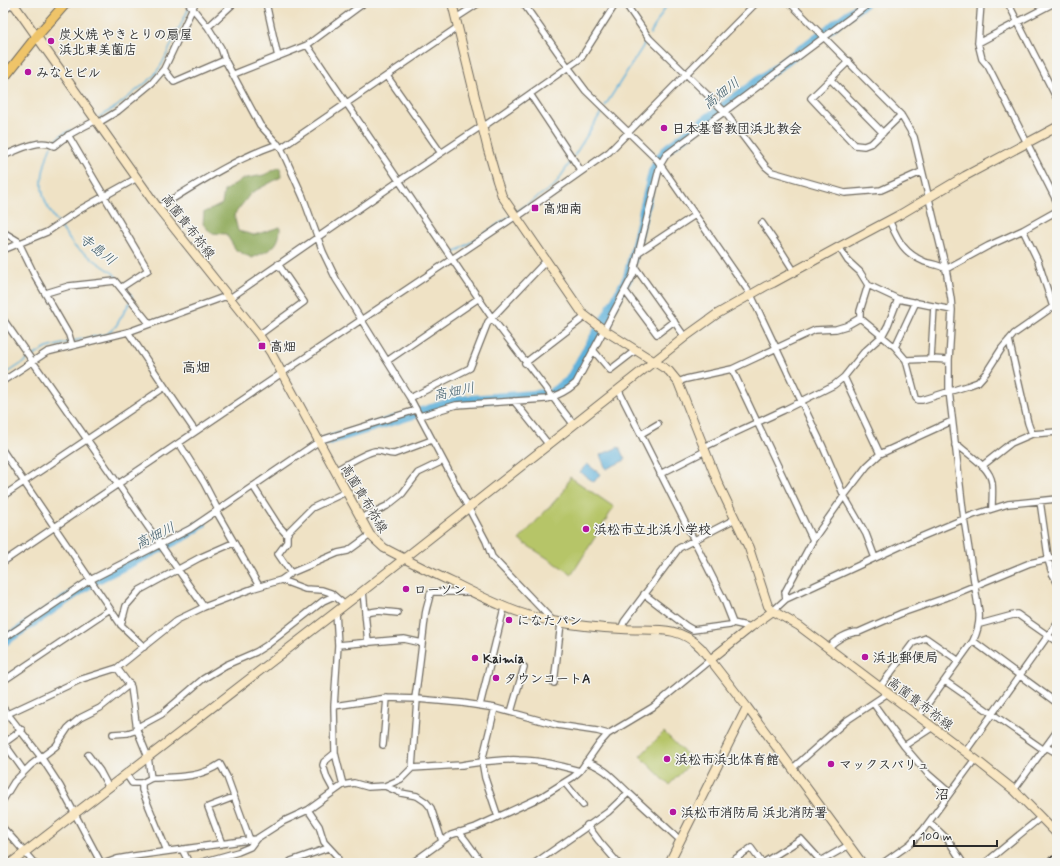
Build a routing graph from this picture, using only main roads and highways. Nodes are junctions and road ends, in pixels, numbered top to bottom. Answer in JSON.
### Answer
{"nodes":[{"id":1,"x":66,"y":3,"type":"edge"},
{"id":2,"x":3,"y":79,"type":"edge"}],
"edges":[{"from":1,"to":2,"type":"main road"}]}
